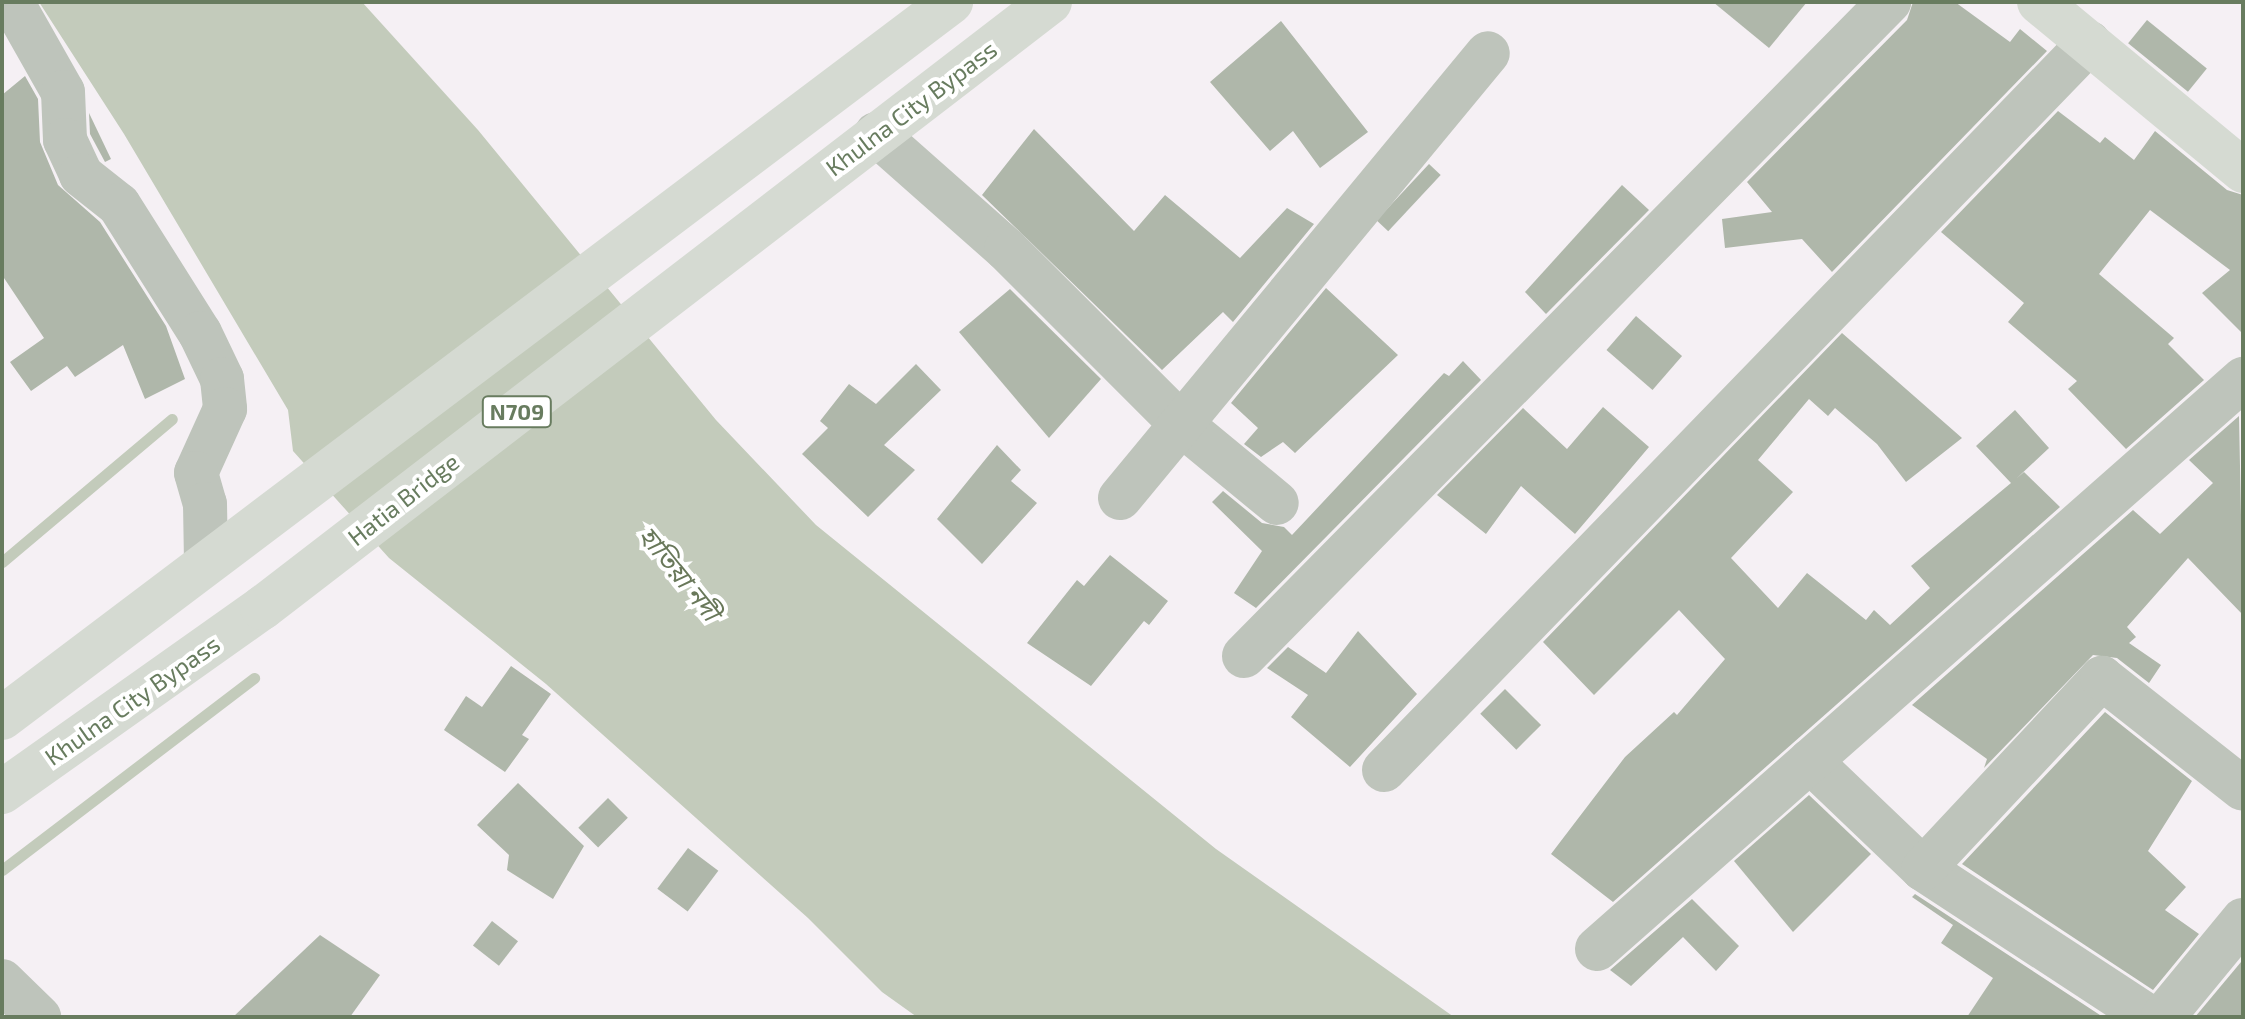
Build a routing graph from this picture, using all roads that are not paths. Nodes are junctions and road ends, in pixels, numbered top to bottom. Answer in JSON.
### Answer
{"nodes":[{"id":1,"x":12,"y":2,"type":"edge"},
{"id":2,"x":951,"y":2,"type":"edge"},
{"id":3,"x":1050,"y":2,"type":"edge"},
{"id":4,"x":1889,"y":2,"type":"edge"},
{"id":5,"x":2039,"y":2,"type":"edge"},
{"id":6,"x":2089,"y":43,"type":"junction"},
{"id":7,"x":1488,"y":53,"type":"dead end"},
{"id":8,"x":876,"y":134,"type":"junction"},
{"id":9,"x":2243,"y":171,"type":"edge"},
{"id":10,"x":773,"y":215,"type":"joint"},
{"id":11,"x":2243,"y":379,"type":"edge"},
{"id":12,"x":1181,"y":424,"type":"junction"},
{"id":13,"x":1120,"y":498,"type":"dead end"},
{"id":14,"x":1277,"y":503,"type":"dead end"},
{"id":15,"x":212,"y":555,"type":"junction"},
{"id":16,"x":262,"y":608,"type":"joint"},
{"id":17,"x":1244,"y":656,"type":"dead end"},
{"id":18,"x":2,"y":718,"type":"edge"},
{"id":19,"x":1810,"y":761,"type":"junction"},
{"id":20,"x":1384,"y":770,"type":"dead end"},
{"id":21,"x":2243,"y":789,"type":"edge"},
{"id":22,"x":2,"y":792,"type":"edge"},
{"id":23,"x":1923,"y":869,"type":"junction"},
{"id":24,"x":2243,"y":920,"type":"edge"},
{"id":25,"x":1597,"y":949,"type":"dead end"},
{"id":26,"x":2,"y":981,"type":"edge"},
{"id":27,"x":39,"y":1017,"type":"edge"},
{"id":28,"x":2149,"y":1017,"type":"edge"},
{"id":29,"x":2163,"y":1017,"type":"edge"}],
"edges":[{"from":1,"to":15,"type":"street"},
{"from":2,"to":15,"type":"main road","number":"N709"},
{"from":3,"to":8,"type":"main road","name":"Khulna City Bypass","number":"N709"},
{"from":4,"to":17,"type":"street"},
{"from":5,"to":6,"type":"main road"},
{"from":6,"to":9,"type":"main road"},
{"from":6,"to":20,"type":"street"},
{"from":7,"to":12,"type":"street"},
{"from":8,"to":10,"type":"main road","name":"Khulna City Bypass","number":"N709"},
{"from":8,"to":12,"type":"street"},
{"from":10,"to":16,"type":"main road","name":"Hatia Bridge","number":"N709"},
{"from":11,"to":19,"type":"street"},
{"from":12,"to":13,"type":"street"},
{"from":12,"to":14,"type":"street"},
{"from":15,"to":18,"type":"main road","number":"N709"},
{"from":16,"to":22,"type":"main road","name":"Khulna City Bypass","number":"N709"},
{"from":19,"to":23,"type":"street"},
{"from":19,"to":25,"type":"street"},
{"from":21,"to":23,"type":"street"},
{"from":23,"to":28,"type":"street"},
{"from":24,"to":29,"type":"street"},
{"from":26,"to":27,"type":"street"}]}
